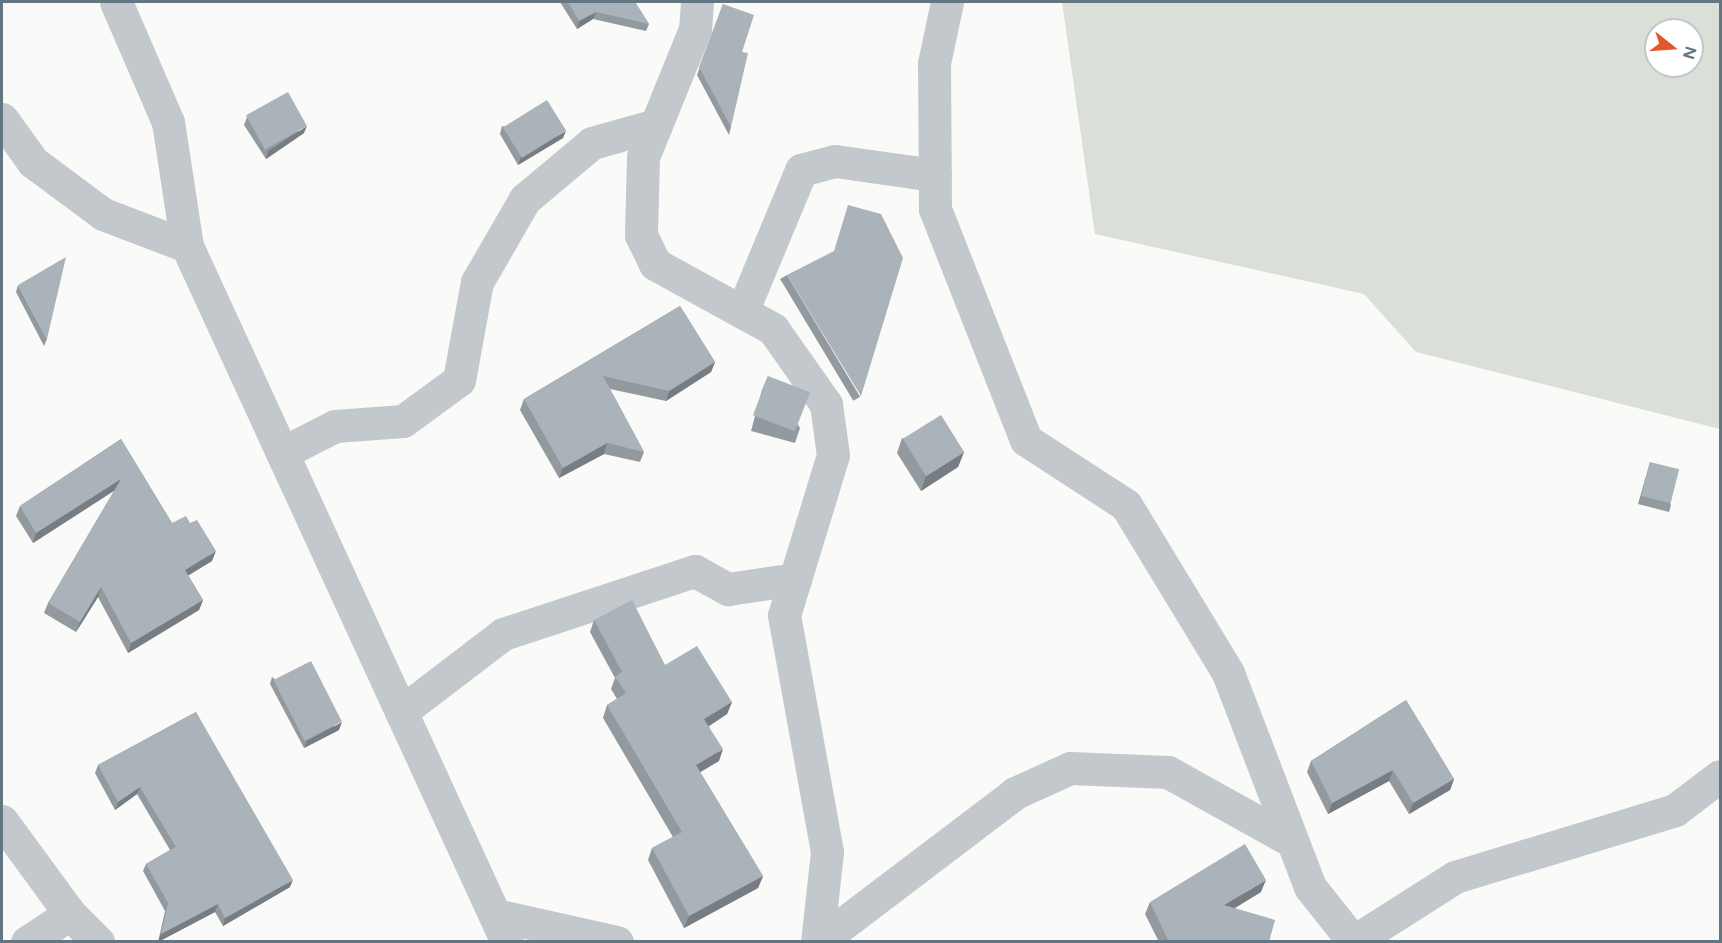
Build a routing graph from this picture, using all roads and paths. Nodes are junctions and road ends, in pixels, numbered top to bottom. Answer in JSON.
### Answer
{"nodes":[{"id":1,"x":116,"y":2,"type":"edge"},
{"id":2,"x":697,"y":2,"type":"edge"},
{"id":3,"x":947,"y":2,"type":"edge"},
{"id":4,"x":2,"y":119,"type":"edge"},
{"id":5,"x":656,"y":125,"type":"junction"},
{"id":6,"x":935,"y":175,"type":"junction"},
{"id":7,"x":187,"y":246,"type":"junction"},
{"id":8,"x":742,"y":312,"type":"junction"},
{"id":9,"x":282,"y":453,"type":"junction"},
{"id":10,"x":795,"y":579,"type":"junction"},
{"id":11,"x":400,"y":712,"type":"junction"},
{"id":12,"x":1720,"y":776,"type":"edge"},
{"id":13,"x":2,"y":821,"type":"edge"},
{"id":14,"x":1292,"y":841,"type":"junction"},
{"id":15,"x":70,"y":914,"type":"junction"},
{"id":16,"x":501,"y":928,"type":"edge"},
{"id":17,"x":1353,"y":941,"type":"edge"},
{"id":18,"x":27,"y":942,"type":"edge"},
{"id":19,"x":98,"y":942,"type":"edge"},
{"id":20,"x":617,"y":942,"type":"edge"},
{"id":21,"x":818,"y":942,"type":"edge"}],
"edges":[{"from":1,"to":7,"type":"street"},
{"from":2,"to":5,"type":"street"},
{"from":3,"to":6,"type":"street"},
{"from":4,"to":7,"type":"street"},
{"from":5,"to":8,"type":"street"},
{"from":5,"to":9,"type":"street"},
{"from":6,"to":8,"type":"street"},
{"from":6,"to":14,"type":"street"},
{"from":7,"to":9,"type":"street"},
{"from":8,"to":10,"type":"street"},
{"from":9,"to":11,"type":"street"},
{"from":10,"to":11,"type":"street"},
{"from":10,"to":21,"type":"street"},
{"from":11,"to":16,"type":"street"},
{"from":12,"to":17,"type":"street"},
{"from":13,"to":15,"type":"street"},
{"from":14,"to":17,"type":"street"},
{"from":14,"to":21,"type":"street"},
{"from":15,"to":18,"type":"street"},
{"from":15,"to":19,"type":"street"},
{"from":16,"to":20,"type":"street"}]}
